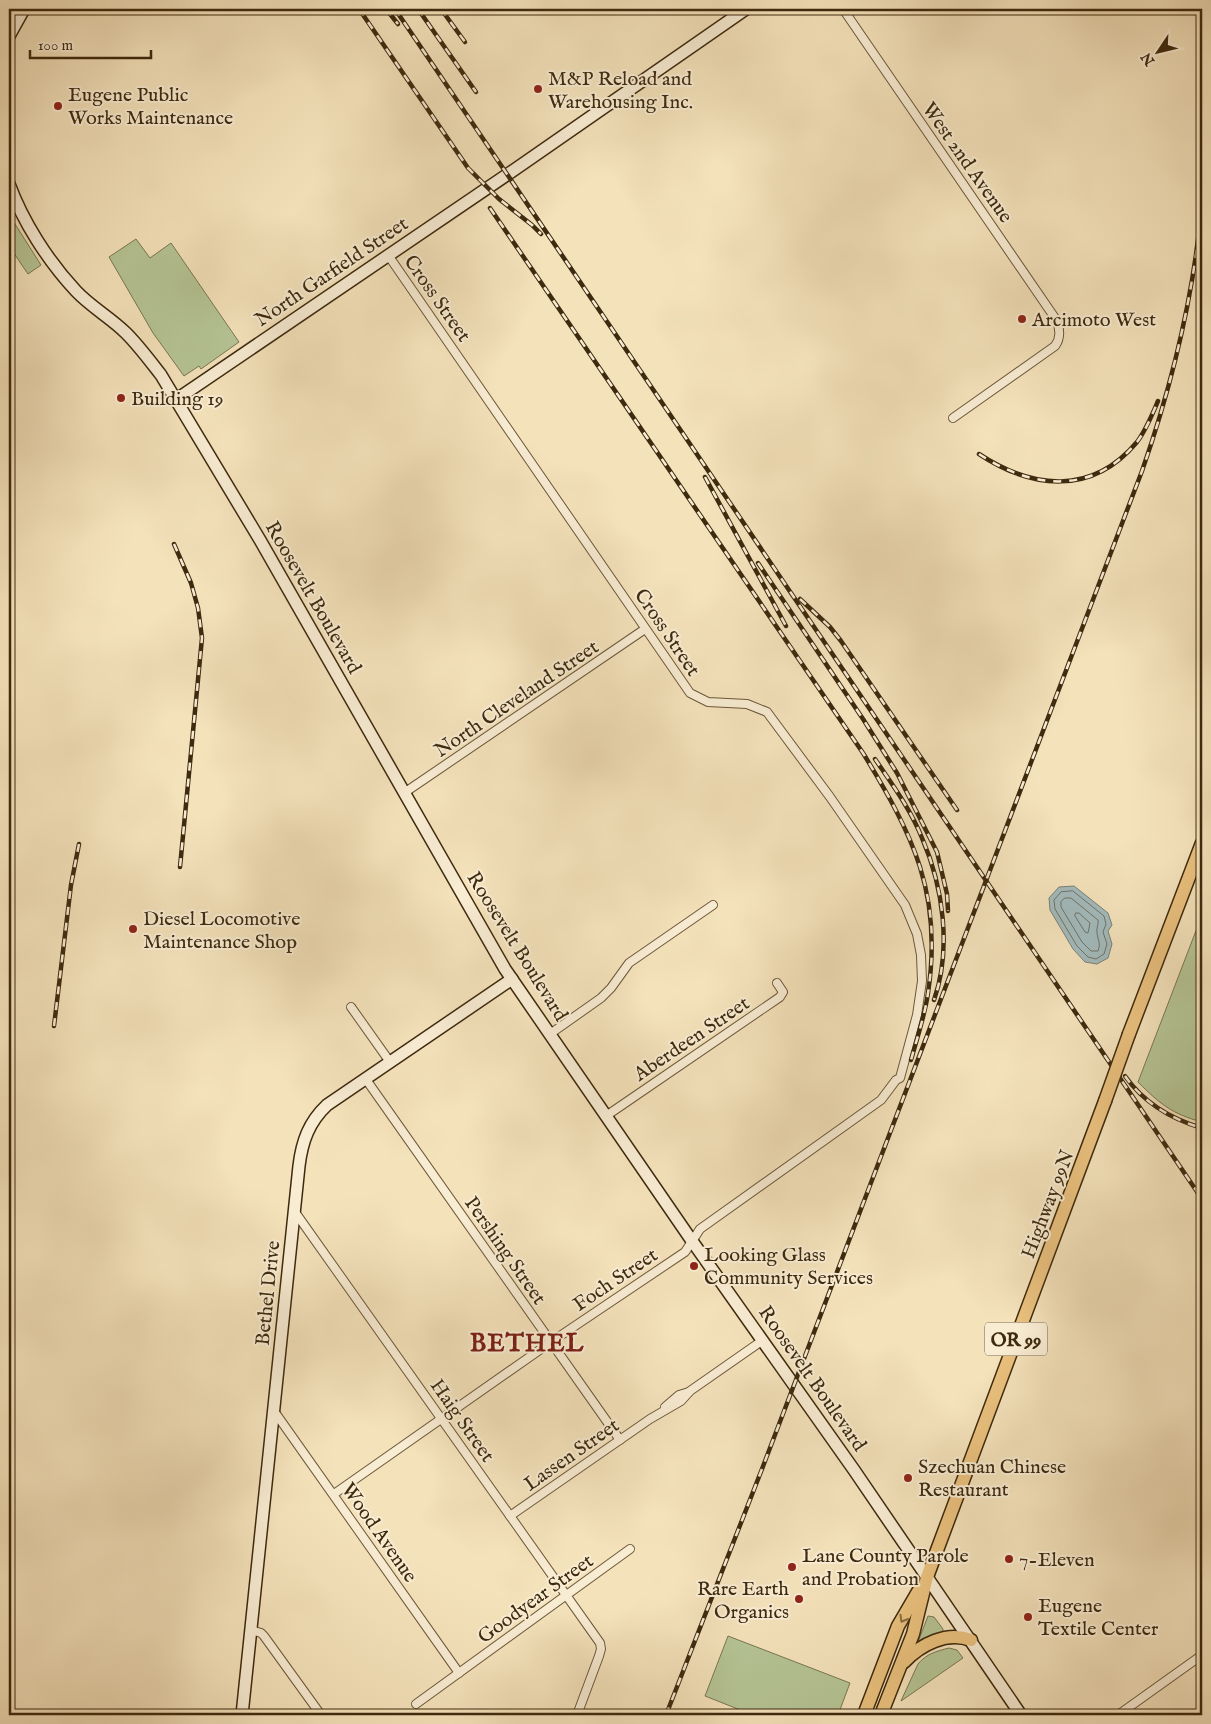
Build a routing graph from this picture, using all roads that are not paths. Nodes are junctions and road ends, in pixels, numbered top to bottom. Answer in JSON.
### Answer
{"nodes":[{"id":1,"x":24,"y":9,"type":"edge"},
{"id":2,"x":746,"y":9,"type":"edge"},
{"id":3,"x":843,"y":9,"type":"edge"},
{"id":4,"x":9,"y":36,"type":"edge"},
{"id":5,"x":9,"y":184,"type":"edge"},
{"id":6,"x":388,"y":255,"type":"junction"},
{"id":7,"x":177,"y":399,"type":"junction"},
{"id":8,"x":953,"y":418,"type":"dead end"},
{"id":9,"x":645,"y":628,"type":"junction"},
{"id":10,"x":404,"y":793,"type":"junction"},
{"id":11,"x":1202,"y":844,"type":"edge"},
{"id":12,"x":713,"y":905,"type":"dead end"},
{"id":13,"x":512,"y":979,"type":"junction"},
{"id":14,"x":777,"y":983,"type":"dead end"},
{"id":15,"x":351,"y":1007,"type":"dead end"},
{"id":16,"x":550,"y":1034,"type":"junction"},
{"id":17,"x":390,"y":1062,"type":"junction"},
{"id":18,"x":365,"y":1078,"type":"junction"},
{"id":19,"x":900,"y":1078,"type":"joint"},
{"id":20,"x":606,"y":1116,"type":"junction"},
{"id":21,"x":295,"y":1212,"type":"junction"},
{"id":22,"x":692,"y":1241,"type":"junction"},
{"id":23,"x":763,"y":1340,"type":"junction"},
{"id":24,"x":551,"y":1342,"type":"junction"},
{"id":25,"x":274,"y":1411,"type":"junction"},
{"id":26,"x":442,"y":1418,"type":"junction"},
{"id":27,"x":620,"y":1440,"type":"junction"},
{"id":28,"x":334,"y":1494,"type":"junction"},
{"id":29,"x":510,"y":1516,"type":"junction"},
{"id":30,"x":630,"y":1549,"type":"dead end"},
{"id":31,"x":927,"y":1577,"type":"junction"},
{"id":32,"x":566,"y":1595,"type":"junction"},
{"id":33,"x":251,"y":1630,"type":"junction"},
{"id":34,"x":971,"y":1640,"type":"junction"},
{"id":35,"x":1202,"y":1655,"type":"edge"},
{"id":36,"x":899,"y":1668,"type":"junction"},
{"id":37,"x":459,"y":1673,"type":"junction"},
{"id":38,"x":416,"y":1704,"type":"dead end"},
{"id":39,"x":242,"y":1715,"type":"edge"},
{"id":40,"x":321,"y":1715,"type":"edge"},
{"id":41,"x":577,"y":1715,"type":"edge"},
{"id":42,"x":864,"y":1715,"type":"edge"},
{"id":43,"x":881,"y":1715,"type":"edge"},
{"id":44,"x":1022,"y":1715,"type":"edge"},
{"id":45,"x":1118,"y":1715,"type":"edge"}],
"edges":[{"from":1,"to":4,"type":"main road"},
{"from":2,"to":6,"type":"main road","name":"North Garfield Street"},
{"from":3,"to":8,"type":"street","name":"West 2nd Avenue"},
{"from":5,"to":7,"type":"main road","name":"Roosevelt Boulevard"},
{"from":6,"to":7,"type":"main road","name":"North Garfield Street"},
{"from":6,"to":9,"type":"street","name":"Cross Street"},
{"from":7,"to":10,"type":"main road","name":"Roosevelt Boulevard"},
{"from":9,"to":10,"type":"street","name":"North Cleveland Street"},
{"from":9,"to":19,"type":"street","name":"Cross Street"},
{"from":10,"to":13,"type":"main road","name":"Roosevelt Boulevard"},
{"from":11,"to":31,"type":"main road","name":"Highway 99N","number":"OR 99","bridge":true},
{"from":12,"to":16,"type":"street"},
{"from":13,"to":16,"type":"main road","name":"Roosevelt Boulevard"},
{"from":13,"to":17,"type":"main road","name":"Bethel Drive"},
{"from":14,"to":20,"type":"street","name":"Aberdeen Street"},
{"from":15,"to":17,"type":"street"},
{"from":16,"to":20,"type":"main road","name":"Roosevelt Boulevard"},
{"from":17,"to":18,"type":"main road","name":"Bethel Drive"},
{"from":18,"to":21,"type":"main road","name":"Bethel Drive"},
{"from":18,"to":24,"type":"street","name":"Pershing Street"},
{"from":19,"to":22,"type":"street","name":"Foch Street"},
{"from":20,"to":22,"type":"main road","name":"Roosevelt Boulevard"},
{"from":21,"to":25,"type":"main road","name":"Bethel Drive"},
{"from":21,"to":26,"type":"street","name":"Haig Street"},
{"from":22,"to":23,"type":"main road","name":"Roosevelt Boulevard"},
{"from":22,"to":24,"type":"street","name":"Foch Street"},
{"from":23,"to":27,"type":"street","name":"Lassen Street"},
{"from":23,"to":31,"type":"main road","name":"Roosevelt Boulevard"},
{"from":24,"to":26,"type":"street","name":"Foch Street"},
{"from":24,"to":27,"type":"street","name":"Pershing Street"},
{"from":25,"to":28,"type":"street","name":"Wood Avenue"},
{"from":25,"to":33,"type":"main road","name":"Bethel Drive"},
{"from":26,"to":28,"type":"street","name":"Foch Street"},
{"from":26,"to":29,"type":"street","name":"Haig Street"},
{"from":27,"to":29,"type":"street","name":"Lassen Street"},
{"from":28,"to":37,"type":"street","name":"Wood Avenue"},
{"from":29,"to":32,"type":"street","name":"Haig Street"},
{"from":30,"to":32,"type":"street","name":"Goodyear Street"},
{"from":31,"to":34,"type":"main road","name":"Roosevelt Boulevard"},
{"from":31,"to":36,"type":"main road","name":"Highway 99N","number":"OR 99"},
{"from":31,"to":42,"type":"main road","name":"Highway 99N","number":"OR 99","one_way":true},
{"from":32,"to":37,"type":"street","name":"Goodyear Street"},
{"from":32,"to":41,"type":"street","name":"Haig Street"},
{"from":33,"to":39,"type":"main road","name":"Bethel Drive"},
{"from":33,"to":40,"type":"street"},
{"from":34,"to":36,"type":"main road"},
{"from":34,"to":44,"type":"main road","name":"Roosevelt Boulevard"},
{"from":35,"to":45,"type":"street"},
{"from":36,"to":43,"type":"main road","name":"Highway 99N","number":"OR 99"},
{"from":37,"to":38,"type":"street","name":"Goodyear Street"}]}
